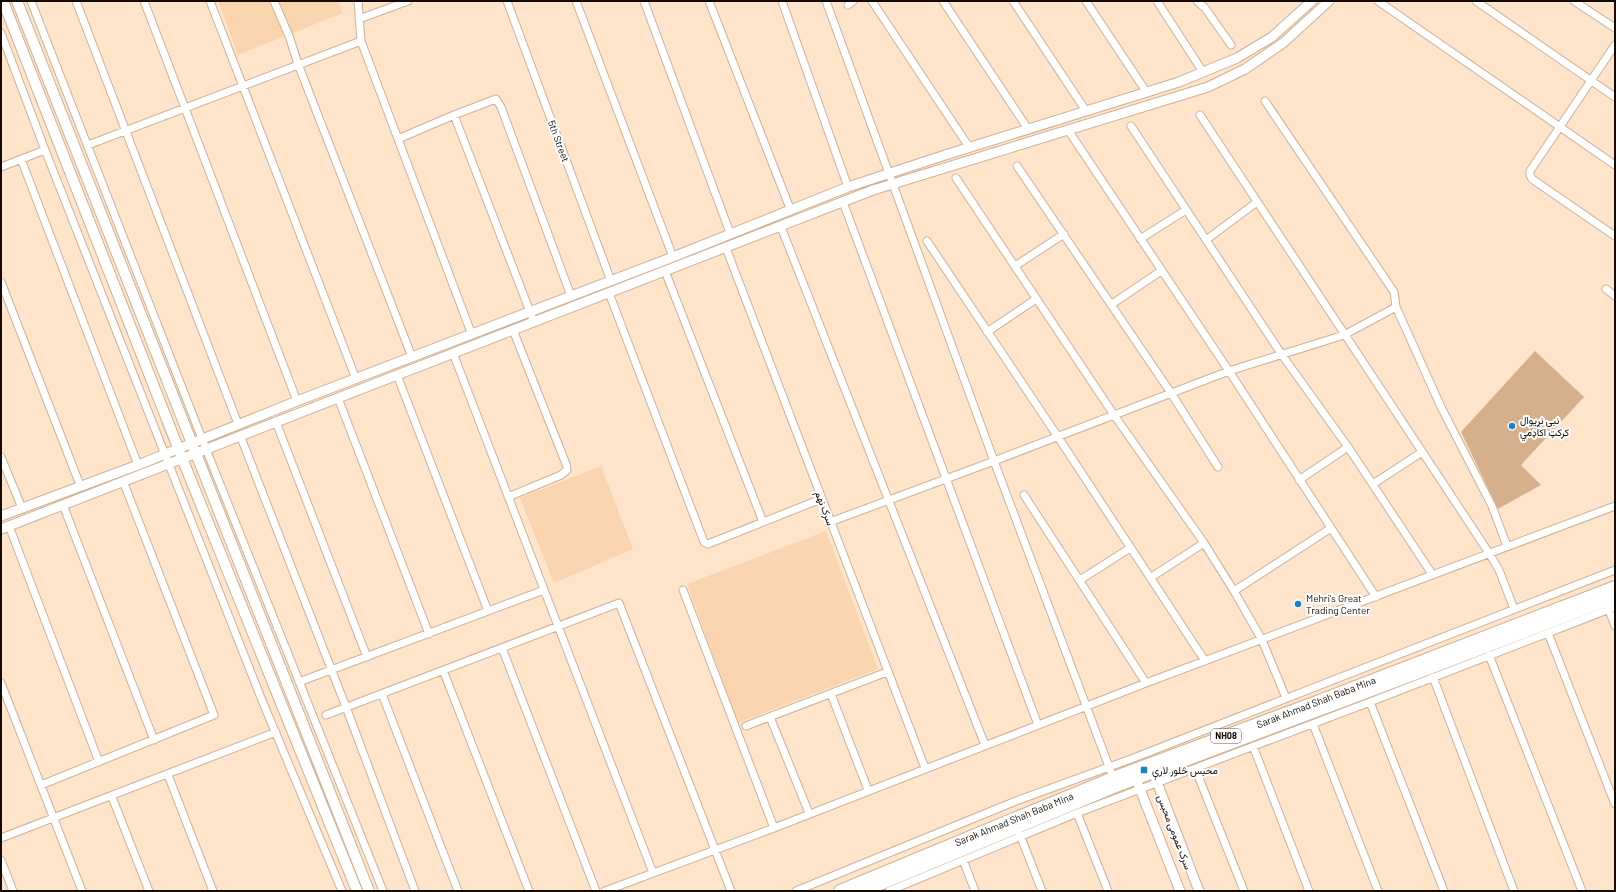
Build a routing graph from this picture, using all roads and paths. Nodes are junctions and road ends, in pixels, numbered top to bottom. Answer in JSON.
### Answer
{"nodes":[{"id":1,"x":3,"y":1,"type":"edge"},
{"id":2,"x":17,"y":1,"type":"edge"},
{"id":3,"x":31,"y":1,"type":"edge"},
{"id":4,"x":144,"y":1,"type":"edge"},
{"id":5,"x":210,"y":1,"type":"edge"},
{"id":6,"x":274,"y":1,"type":"edge"},
{"id":7,"x":358,"y":1,"type":"edge"},
{"id":8,"x":408,"y":1,"type":"edge"},
{"id":9,"x":507,"y":1,"type":"edge"},
{"id":10,"x":576,"y":1,"type":"edge"},
{"id":11,"x":644,"y":1,"type":"edge"},
{"id":12,"x":709,"y":1,"type":"edge"},
{"id":13,"x":782,"y":1,"type":"edge"},
{"id":14,"x":826,"y":1,"type":"edge"},
{"id":15,"x":872,"y":1,"type":"edge"},
{"id":16,"x":943,"y":1,"type":"edge"},
{"id":17,"x":1013,"y":1,"type":"edge"},
{"id":18,"x":1086,"y":1,"type":"edge"},
{"id":19,"x":1157,"y":1,"type":"edge"},
{"id":20,"x":1197,"y":1,"type":"edge"},
{"id":21,"x":1312,"y":1,"type":"edge"},
{"id":22,"x":1329,"y":1,"type":"edge"},
{"id":23,"x":1378,"y":1,"type":"edge"},
{"id":24,"x":1476,"y":1,"type":"edge"},
{"id":25,"x":1574,"y":1,"type":"edge"},
{"id":26,"x":77,"y":2,"type":"edge"},
{"id":27,"x":359,"y":19,"type":"junction"},
{"id":28,"x":1615,"y":28,"type":"edge"},
{"id":29,"x":1,"y":33,"type":"edge"},
{"id":30,"x":361,"y":41,"type":"junction"},
{"id":31,"x":1231,"y":45,"type":"dead end"},
{"id":32,"x":1615,"y":45,"type":"edge"},
{"id":33,"x":8,"y":51,"type":"junction"},
{"id":34,"x":1,"y":57,"type":"edge"},
{"id":35,"x":298,"y":64,"type":"junction"},
{"id":36,"x":1203,"y":72,"type":"junction"},
{"id":37,"x":1590,"y":80,"type":"junction"},
{"id":38,"x":243,"y":86,"type":"junction"},
{"id":39,"x":1147,"y":93,"type":"junction"},
{"id":40,"x":1615,"y":98,"type":"edge"},
{"id":41,"x":1265,"y":101,"type":"dead end"},
{"id":42,"x":185,"y":108,"type":"junction"},
{"id":43,"x":1086,"y":111,"type":"junction"},
{"id":44,"x":454,"y":115,"type":"junction"},
{"id":45,"x":1200,"y":116,"type":"dead end"},
{"id":46,"x":1131,"y":126,"type":"dead end"},
{"id":47,"x":1559,"y":126,"type":"junction"},
{"id":48,"x":1028,"y":129,"type":"junction"},
{"id":49,"x":1068,"y":130,"type":"junction"},
{"id":50,"x":126,"y":131,"type":"junction"},
{"id":51,"x":398,"y":139,"type":"junction"},
{"id":52,"x":88,"y":145,"type":"junction"},
{"id":53,"x":969,"y":147,"type":"junction"},
{"id":54,"x":45,"y":150,"type":"junction"},
{"id":55,"x":21,"y":159,"type":"junction"},
{"id":56,"x":1615,"y":165,"type":"edge"},
{"id":57,"x":1017,"y":166,"type":"dead end"},
{"id":58,"x":1,"y":167,"type":"edge"},
{"id":59,"x":889,"y":174,"type":"junction"},
{"id":60,"x":956,"y":178,"type":"dead end"},
{"id":61,"x":892,"y":184,"type":"junction"},
{"id":62,"x":848,"y":188,"type":"junction"},
{"id":63,"x":843,"y":202,"type":"junction"},
{"id":64,"x":1257,"y":202,"type":"junction"},
{"id":65,"x":791,"y":210,"type":"junction"},
{"id":66,"x":1186,"y":210,"type":"junction"},
{"id":67,"x":781,"y":227,"type":"junction"},
{"id":68,"x":730,"y":233,"type":"junction"},
{"id":69,"x":1064,"y":234,"type":"junction"},
{"id":70,"x":1615,"y":236,"type":"edge"},
{"id":71,"x":1140,"y":239,"type":"junction"},
{"id":72,"x":1206,"y":240,"type":"junction"},
{"id":73,"x":927,"y":241,"type":"dead end"},
{"id":74,"x":726,"y":248,"type":"junction"},
{"id":75,"x":673,"y":258,"type":"junction"},
{"id":76,"x":1015,"y":266,"type":"junction"},
{"id":77,"x":665,"y":271,"type":"junction"},
{"id":78,"x":1161,"y":271,"type":"junction"},
{"id":79,"x":611,"y":281,"type":"junction"},
{"id":80,"x":1,"y":282,"type":"edge"},
{"id":81,"x":1606,"y":289,"type":"dead end"},
{"id":82,"x":609,"y":293,"type":"junction"},
{"id":83,"x":571,"y":296,"type":"junction"},
{"id":84,"x":1615,"y":296,"type":"edge"},
{"id":85,"x":1036,"y":299,"type":"junction"},
{"id":86,"x":1112,"y":304,"type":"junction"},
{"id":87,"x":1396,"y":307,"type":"junction"},
{"id":88,"x":530,"y":311,"type":"junction"},
{"id":89,"x":534,"y":322,"type":"junction"},
{"id":90,"x":513,"y":330,"type":"junction"},
{"id":91,"x":987,"y":332,"type":"junction"},
{"id":92,"x":472,"y":335,"type":"junction"},
{"id":93,"x":1344,"y":335,"type":"junction"},
{"id":94,"x":453,"y":353,"type":"junction"},
{"id":95,"x":1282,"y":355,"type":"junction"},
{"id":96,"x":412,"y":357,"type":"junction"},
{"id":97,"x":1229,"y":371,"type":"junction"},
{"id":98,"x":397,"y":375,"type":"junction"},
{"id":99,"x":356,"y":379,"type":"junction"},
{"id":100,"x":1171,"y":393,"type":"junction"},
{"id":101,"x":338,"y":398,"type":"junction"},
{"id":102,"x":297,"y":401,"type":"junction"},
{"id":103,"x":1114,"y":415,"type":"junction"},
{"id":104,"x":276,"y":422,"type":"junction"},
{"id":105,"x":238,"y":424,"type":"junction"},
{"id":106,"x":240,"y":436,"type":"junction"},
{"id":107,"x":1058,"y":437,"type":"junction"},
{"id":108,"x":203,"y":439,"type":"junction"},
{"id":109,"x":192,"y":443,"type":"junction"},
{"id":110,"x":1348,"y":447,"type":"junction"},
{"id":111,"x":178,"y":448,"type":"junction"},
{"id":112,"x":206,"y":449,"type":"junction"},
{"id":113,"x":1422,"y":452,"type":"junction"},
{"id":114,"x":166,"y":453,"type":"junction"},
{"id":115,"x":196,"y":453,"type":"junction"},
{"id":116,"x":1,"y":457,"type":"edge"},
{"id":117,"x":182,"y":458,"type":"junction"},
{"id":118,"x":994,"y":461,"type":"junction"},
{"id":119,"x":170,"y":463,"type":"junction"},
{"id":120,"x":138,"y":465,"type":"junction"},
{"id":121,"x":1218,"y":467,"type":"dead end"},
{"id":122,"x":946,"y":479,"type":"junction"},
{"id":123,"x":1299,"y":480,"type":"junction"},
{"id":124,"x":123,"y":481,"type":"junction"},
{"id":125,"x":1373,"y":484,"type":"junction"},
{"id":126,"x":80,"y":485,"type":"junction"},
{"id":127,"x":1024,"y":495,"type":"dead end"},
{"id":128,"x":508,"y":496,"type":"junction"},
{"id":129,"x":821,"y":499,"type":"junction"},
{"id":130,"x":888,"y":501,"type":"junction"},
{"id":131,"x":63,"y":505,"type":"junction"},
{"id":132,"x":1615,"y":506,"type":"edge"},
{"id":133,"x":22,"y":508,"type":"junction"},
{"id":134,"x":1,"y":516,"type":"edge"},
{"id":135,"x":763,"y":522,"type":"junction"},
{"id":136,"x":830,"y":522,"type":"junction"},
{"id":137,"x":5,"y":527,"type":"edge"},
{"id":138,"x":1331,"y":528,"type":"junction"},
{"id":139,"x":1204,"y":543,"type":"junction"},
{"id":140,"x":1507,"y":546,"type":"junction"},
{"id":141,"x":1130,"y":548,"type":"junction"},
{"id":142,"x":1489,"y":553,"type":"junction"},
{"id":143,"x":1615,"y":570,"type":"edge"},
{"id":144,"x":1432,"y":574,"type":"junction"},
{"id":145,"x":1150,"y":578,"type":"junction"},
{"id":146,"x":1080,"y":580,"type":"junction"},
{"id":147,"x":1615,"y":587,"type":"edge"},
{"id":148,"x":544,"y":590,"type":"junction"},
{"id":149,"x":683,"y":590,"type":"dead end"},
{"id":150,"x":1234,"y":591,"type":"junction"},
{"id":151,"x":1605,"y":594,"type":"edge"},
{"id":152,"x":1376,"y":596,"type":"junction"},
{"id":153,"x":1514,"y":609,"type":"junction"},
{"id":154,"x":488,"y":611,"type":"junction"},
{"id":155,"x":558,"y":626,"type":"junction"},
{"id":156,"x":1615,"y":626,"type":"edge"},
{"id":157,"x":1548,"y":633,"type":"junction"},
{"id":158,"x":429,"y":634,"type":"junction"},
{"id":159,"x":1262,"y":640,"type":"junction"},
{"id":160,"x":502,"y":648,"type":"junction"},
{"id":161,"x":1490,"y":655,"type":"junction"},
{"id":162,"x":367,"y":657,"type":"junction"},
{"id":163,"x":1205,"y":661,"type":"junction"},
{"id":164,"x":444,"y":670,"type":"junction"},
{"id":165,"x":332,"y":671,"type":"junction"},
{"id":166,"x":887,"y":672,"type":"junction"},
{"id":167,"x":1433,"y":677,"type":"junction"},
{"id":168,"x":299,"y":682,"type":"junction"},
{"id":169,"x":1,"y":683,"type":"edge"},
{"id":170,"x":1146,"y":683,"type":"junction"},
{"id":171,"x":382,"y":694,"type":"junction"},
{"id":172,"x":831,"y":694,"type":"junction"},
{"id":173,"x":1286,"y":698,"type":"junction"},
{"id":174,"x":4,"y":701,"type":"edge"},
{"id":175,"x":1370,"y":702,"type":"junction"},
{"id":176,"x":1086,"y":706,"type":"junction"},
{"id":177,"x":346,"y":707,"type":"junction"},
{"id":178,"x":326,"y":715,"type":"dead end"},
{"id":179,"x":770,"y":717,"type":"junction"},
{"id":180,"x":1313,"y":724,"type":"junction"},
{"id":181,"x":1038,"y":725,"type":"junction"},
{"id":182,"x":746,"y":726,"type":"dead end"},
{"id":183,"x":276,"y":732,"type":"junction"},
{"id":184,"x":154,"y":740,"type":"junction"},
{"id":185,"x":985,"y":745,"type":"junction"},
{"id":186,"x":1253,"y":746,"type":"junction"},
{"id":187,"x":99,"y":762,"type":"junction"},
{"id":188,"x":1109,"y":766,"type":"junction"},
{"id":189,"x":925,"y":768,"type":"junction"},
{"id":190,"x":1195,"y":768,"type":"junction"},
{"id":191,"x":168,"y":775,"type":"junction"},
{"id":192,"x":1155,"y":778,"type":"junction"},
{"id":193,"x":1115,"y":782,"type":"junction"},
{"id":194,"x":1138,"y":784,"type":"junction"},
{"id":195,"x":41,"y":785,"type":"junction"},
{"id":196,"x":868,"y":790,"type":"junction"},
{"id":197,"x":112,"y":796,"type":"junction"},
{"id":198,"x":1615,"y":804,"type":"edge"},
{"id":199,"x":809,"y":813,"type":"junction"},
{"id":200,"x":1077,"y":813,"type":"junction"},
{"id":201,"x":54,"y":819,"type":"junction"},
{"id":202,"x":774,"y":828,"type":"junction"},
{"id":203,"x":1020,"y":835,"type":"junction"},
{"id":204,"x":1,"y":838,"type":"edge"},
{"id":205,"x":715,"y":850,"type":"junction"},
{"id":206,"x":1,"y":860,"type":"edge"},
{"id":207,"x":963,"y":860,"type":"junction"},
{"id":208,"x":653,"y":873,"type":"junction"},
{"id":209,"x":905,"y":888,"type":"edge"},
{"id":210,"x":13,"y":891,"type":"edge"},
{"id":211,"x":82,"y":891,"type":"edge"},
{"id":212,"x":149,"y":891,"type":"edge"},
{"id":213,"x":213,"y":891,"type":"edge"},
{"id":214,"x":342,"y":891,"type":"edge"},
{"id":215,"x":357,"y":891,"type":"edge"},
{"id":216,"x":368,"y":891,"type":"edge"},
{"id":217,"x":383,"y":891,"type":"edge"},
{"id":218,"x":415,"y":891,"type":"edge"},
{"id":219,"x":458,"y":891,"type":"edge"},
{"id":220,"x":529,"y":891,"type":"edge"},
{"id":221,"x":596,"y":891,"type":"edge"},
{"id":222,"x":605,"y":891,"type":"edge"},
{"id":223,"x":731,"y":891,"type":"edge"},
{"id":224,"x":796,"y":891,"type":"edge"},
{"id":225,"x":840,"y":891,"type":"edge"},
{"id":226,"x":863,"y":891,"type":"edge"},
{"id":227,"x":889,"y":891,"type":"edge"},
{"id":228,"x":975,"y":891,"type":"edge"},
{"id":229,"x":1042,"y":891,"type":"edge"},
{"id":230,"x":1108,"y":891,"type":"edge"},
{"id":231,"x":1180,"y":891,"type":"edge"},
{"id":232,"x":1198,"y":891,"type":"edge"},
{"id":233,"x":1244,"y":891,"type":"edge"},
{"id":234,"x":1309,"y":891,"type":"edge"},
{"id":235,"x":1378,"y":891,"type":"edge"},
{"id":236,"x":1444,"y":891,"type":"edge"},
{"id":237,"x":1514,"y":891,"type":"edge"},
{"id":238,"x":1582,"y":891,"type":"edge"}],
"edges":[{"from":1,"to":111,"type":"main road"},
{"from":2,"to":109,"type":"main road"},
{"from":3,"to":52,"type":"street"},
{"from":4,"to":42,"type":"street"},
{"from":5,"to":38,"type":"street"},
{"from":6,"to":35,"type":"street"},
{"from":7,"to":27,"type":"street"},
{"from":8,"to":27,"type":"street"},
{"from":9,"to":79,"type":"street","name":"5th Street"},
{"from":10,"to":75,"type":"street"},
{"from":11,"to":68,"type":"street"},
{"from":12,"to":65,"type":"street"},
{"from":13,"to":62,"type":"street"},
{"from":14,"to":59,"type":"street"},
{"from":15,"to":53,"type":"street"},
{"from":16,"to":48,"type":"street"},
{"from":17,"to":43,"type":"street"},
{"from":18,"to":39,"type":"street"},
{"from":19,"to":36,"type":"street"},
{"from":20,"to":31,"type":"street"},
{"from":21,"to":36,"type":"street"},
{"from":22,"to":49,"type":"street"},
{"from":23,"to":47,"type":"street"},
{"from":24,"to":37,"type":"street"},
{"from":25,"to":28,"type":"street"},
{"from":26,"to":50,"type":"street"},
{"from":27,"to":30,"type":"street"},
{"from":29,"to":33,"type":"street"},
{"from":30,"to":35,"type":"street"},
{"from":30,"to":51,"type":"street"},
{"from":32,"to":37,"type":"street"},
{"from":33,"to":34,"type":"street"},
{"from":33,"to":54,"type":"street"},
{"from":35,"to":38,"type":"street"},
{"from":35,"to":96,"type":"street"},
{"from":36,"to":39,"type":"street"},
{"from":37,"to":40,"type":"street"},
{"from":37,"to":47,"type":"street"},
{"from":38,"to":42,"type":"street"},
{"from":38,"to":99,"type":"street"},
{"from":39,"to":43,"type":"street"},
{"from":41,"to":87,"type":"street"},
{"from":42,"to":50,"type":"street"},
{"from":42,"to":102,"type":"street"},
{"from":43,"to":48,"type":"street"},
{"from":44,"to":51,"type":"street"},
{"from":44,"to":83,"type":"street"},
{"from":44,"to":88,"type":"street"},
{"from":45,"to":64,"type":"street"},
{"from":46,"to":66,"type":"street"},
{"from":47,"to":56,"type":"street"},
{"from":47,"to":70,"type":"street"},
{"from":48,"to":53,"type":"street"},
{"from":49,"to":61,"type":"street"},
{"from":49,"to":71,"type":"street"},
{"from":50,"to":52,"type":"street"},
{"from":50,"to":105,"type":"street"},
{"from":51,"to":92,"type":"street"},
{"from":52,"to":108,"type":"street"},
{"from":53,"to":59,"type":"street"},
{"from":54,"to":55,"type":"street"},
{"from":54,"to":114,"type":"street"},
{"from":55,"to":58,"type":"street"},
{"from":55,"to":120,"type":"street"},
{"from":57,"to":69,"type":"street"},
{"from":59,"to":61,"type":"street"},
{"from":59,"to":62,"type":"street"},
{"from":60,"to":76,"type":"street"},
{"from":61,"to":63,"type":"street"},
{"from":61,"to":118,"type":"street"},
{"from":62,"to":65,"type":"street"},
{"from":63,"to":67,"type":"street"},
{"from":63,"to":122,"type":"street"},
{"from":64,"to":72,"type":"street"},
{"from":64,"to":93,"type":"street"},
{"from":65,"to":68,"type":"street"},
{"from":66,"to":71,"type":"street"},
{"from":66,"to":72,"type":"street"},
{"from":67,"to":74,"type":"street"},
{"from":67,"to":130,"type":"street"},
{"from":68,"to":75,"type":"street"},
{"from":69,"to":76,"type":"street"},
{"from":69,"to":86,"type":"street"},
{"from":71,"to":78,"type":"street"},
{"from":72,"to":95,"type":"street"},
{"from":73,"to":91,"type":"street"},
{"from":74,"to":77,"type":"street"},
{"from":74,"to":129,"type":"street","name":"سرک نهم"},
{"from":75,"to":79,"type":"street"},
{"from":76,"to":85,"type":"street"},
{"from":77,"to":82,"type":"street"},
{"from":77,"to":135,"type":"street"},
{"from":78,"to":86,"type":"street"},
{"from":78,"to":97,"type":"street"},
{"from":79,"to":83,"type":"street"},
{"from":80,"to":126,"type":"street"},
{"from":81,"to":84,"type":"street"},
{"from":82,"to":89,"type":"street"},
{"from":82,"to":135,"type":"street"},
{"from":83,"to":88,"type":"street"},
{"from":85,"to":91,"type":"street"},
{"from":85,"to":103,"type":"street"},
{"from":86,"to":100,"type":"street"},
{"from":87,"to":93,"type":"street"},
{"from":87,"to":140,"type":"street"},
{"from":88,"to":89,"type":"street"},
{"from":88,"to":92,"type":"street"},
{"from":89,"to":90,"type":"street"},
{"from":90,"to":94,"type":"street"},
{"from":90,"to":128,"type":"street"},
{"from":91,"to":107,"type":"street"},
{"from":92,"to":96,"type":"street"},
{"from":93,"to":95,"type":"street"},
{"from":93,"to":113,"type":"street"},
{"from":94,"to":98,"type":"street"},
{"from":94,"to":128,"type":"street"},
{"from":95,"to":97,"type":"street"},
{"from":95,"to":110,"type":"street"},
{"from":96,"to":99,"type":"street"},
{"from":97,"to":100,"type":"street"},
{"from":97,"to":123,"type":"street"},
{"from":98,"to":101,"type":"street"},
{"from":98,"to":154,"type":"street"},
{"from":99,"to":102,"type":"street"},
{"from":100,"to":103,"type":"street"},
{"from":100,"to":121,"type":"street"},
{"from":101,"to":104,"type":"street"},
{"from":101,"to":158,"type":"street"},
{"from":102,"to":105,"type":"street"},
{"from":103,"to":107,"type":"street"},
{"from":103,"to":139,"type":"street"},
{"from":104,"to":106,"type":"street"},
{"from":104,"to":162,"type":"street"},
{"from":105,"to":108,"type":"street"},
{"from":106,"to":112,"type":"street"},
{"from":106,"to":165,"type":"street"},
{"from":107,"to":118,"type":"street"},
{"from":107,"to":141,"type":"street"},
{"from":108,"to":109,"type":"street"},
{"from":108,"to":112,"type":"street"},
{"from":109,"to":111,"type":"street"},
{"from":109,"to":115,"type":"main road"},
{"from":110,"to":123,"type":"street"},
{"from":110,"to":125,"type":"street"},
{"from":111,"to":114,"type":"street"},
{"from":111,"to":117,"type":"main road"},
{"from":112,"to":115,"type":"street"},
{"from":112,"to":168,"type":"street"},
{"from":113,"to":125,"type":"street"},
{"from":113,"to":142,"type":"street"},
{"from":114,"to":119,"type":"street"},
{"from":114,"to":120,"type":"street"},
{"from":115,"to":117,"type":"street"},
{"from":115,"to":216,"type":"main road"},
{"from":116,"to":133,"type":"street"},
{"from":117,"to":119,"type":"street"},
{"from":117,"to":215,"type":"main road"},
{"from":118,"to":122,"type":"street"},
{"from":118,"to":176,"type":"street"},
{"from":119,"to":124,"type":"street"},
{"from":119,"to":183,"type":"street"},
{"from":120,"to":126,"type":"street"},
{"from":122,"to":130,"type":"street"},
{"from":122,"to":181,"type":"street"},
{"from":123,"to":138,"type":"street"},
{"from":124,"to":131,"type":"street"},
{"from":124,"to":184,"type":"street"},
{"from":125,"to":144,"type":"street"},
{"from":126,"to":133,"type":"street"},
{"from":127,"to":146,"type":"street"},
{"from":128,"to":148,"type":"street"},
{"from":129,"to":135,"type":"street"},
{"from":129,"to":136,"type":"street","name":"سرک نهم"},
{"from":130,"to":136,"type":"street"},
{"from":130,"to":185,"type":"street"},
{"from":131,"to":137,"type":"street"},
{"from":131,"to":184,"type":"street"},
{"from":132,"to":140,"type":"street"},
{"from":133,"to":134,"type":"street"},
{"from":136,"to":166,"type":"street","name":"سرک نهم"},
{"from":137,"to":187,"type":"street"},
{"from":138,"to":150,"type":"street"},
{"from":138,"to":152,"type":"street"},
{"from":139,"to":145,"type":"street"},
{"from":139,"to":150,"type":"street"},
{"from":140,"to":142,"type":"street"},
{"from":141,"to":145,"type":"street"},
{"from":141,"to":146,"type":"street"},
{"from":142,"to":144,"type":"street"},
{"from":142,"to":153,"type":"street"},
{"from":143,"to":151,"type":"street"},
{"from":144,"to":152,"type":"street"},
{"from":145,"to":163,"type":"street"},
{"from":146,"to":170,"type":"street"},
{"from":147,"to":151,"type":"highway","name":"Sarak Ahmad Shah Baba Mina","number":"NH08"},
{"from":148,"to":154,"type":"street"},
{"from":148,"to":155,"type":"street"},
{"from":149,"to":202,"type":"street"},
{"from":150,"to":159,"type":"street"},
{"from":151,"to":153,"type":"street"},
{"from":151,"to":156,"type":"street"},
{"from":151,"to":157,"type":"street"},
{"from":151,"to":192,"type":"highway","number":"NH08"},
{"from":151,"to":193,"type":"highway","name":"Sarak Ahmad Shah Baba Mina","number":"NH08"},
{"from":152,"to":159,"type":"street"},
{"from":153,"to":173,"type":"street"},
{"from":154,"to":158,"type":"street"},
{"from":155,"to":160,"type":"street"},
{"from":155,"to":205,"type":"street"},
{"from":155,"to":208,"type":"street"},
{"from":157,"to":161,"type":"street"},
{"from":157,"to":198,"type":"street"},
{"from":158,"to":162,"type":"street"},
{"from":159,"to":163,"type":"street"},
{"from":159,"to":173,"type":"street"},
{"from":160,"to":164,"type":"street"},
{"from":160,"to":221,"type":"street"},
{"from":161,"to":167,"type":"street"},
{"from":161,"to":238,"type":"street"},
{"from":162,"to":165,"type":"street"},
{"from":163,"to":170,"type":"street"},
{"from":164,"to":171,"type":"street"},
{"from":164,"to":220,"type":"street"},
{"from":165,"to":168,"type":"street"},
{"from":165,"to":177,"type":"street"},
{"from":166,"to":172,"type":"street"},
{"from":166,"to":189,"type":"street","name":"سرک نهم"},
{"from":167,"to":175,"type":"street"},
{"from":167,"to":237,"type":"street"},
{"from":168,"to":217,"type":"street"},
{"from":169,"to":174,"type":"street"},
{"from":170,"to":176,"type":"street"},
{"from":171,"to":177,"type":"street"},
{"from":171,"to":219,"type":"street"},
{"from":172,"to":179,"type":"street"},
{"from":172,"to":196,"type":"street"},
{"from":173,"to":188,"type":"street"},
{"from":174,"to":195,"type":"street"},
{"from":175,"to":180,"type":"street"},
{"from":175,"to":236,"type":"street"},
{"from":176,"to":181,"type":"street"},
{"from":176,"to":188,"type":"street"},
{"from":177,"to":178,"type":"street"},
{"from":177,"to":218,"type":"street"},
{"from":179,"to":182,"type":"street"},
{"from":179,"to":199,"type":"street"},
{"from":180,"to":186,"type":"street"},
{"from":180,"to":235,"type":"street"},
{"from":181,"to":185,"type":"street"},
{"from":183,"to":191,"type":"street"},
{"from":183,"to":214,"type":"street"},
{"from":184,"to":187,"type":"street"},
{"from":185,"to":189,"type":"street"},
{"from":186,"to":190,"type":"street"},
{"from":186,"to":234,"type":"street"},
{"from":187,"to":195,"type":"street"},
{"from":188,"to":193,"type":"street"},
{"from":188,"to":224,"type":"street"},
{"from":189,"to":196,"type":"street"},
{"from":190,"to":192,"type":"street"},
{"from":190,"to":233,"type":"street"},
{"from":191,"to":197,"type":"street"},
{"from":191,"to":213,"type":"street"},
{"from":192,"to":194,"type":"highway","number":"NH08"},
{"from":192,"to":232,"type":"street","name":"سرک عمومی محبس"},
{"from":193,"to":194,"type":"highway","number":"NH08"},
{"from":193,"to":225,"type":"highway","name":"Sarak Ahmad Shah Baba Mina","number":"NH08"},
{"from":193,"to":226,"type":"highway","number":"NH08"},
{"from":194,"to":200,"type":"street"},
{"from":194,"to":231,"type":"street","name":"سرک عمومی محبس"},
{"from":195,"to":201,"type":"street"},
{"from":196,"to":199,"type":"street"},
{"from":197,"to":201,"type":"street"},
{"from":197,"to":212,"type":"street"},
{"from":199,"to":202,"type":"street"},
{"from":200,"to":203,"type":"street"},
{"from":200,"to":230,"type":"street"},
{"from":201,"to":204,"type":"street"},
{"from":201,"to":211,"type":"street"},
{"from":202,"to":205,"type":"street"},
{"from":203,"to":207,"type":"street"},
{"from":203,"to":229,"type":"street"},
{"from":205,"to":208,"type":"street"},
{"from":205,"to":223,"type":"street"},
{"from":206,"to":210,"type":"street"},
{"from":207,"to":209,"type":"street"},
{"from":207,"to":228,"type":"street"},
{"from":208,"to":222,"type":"street"},
{"from":209,"to":227,"type":"street"}]}
